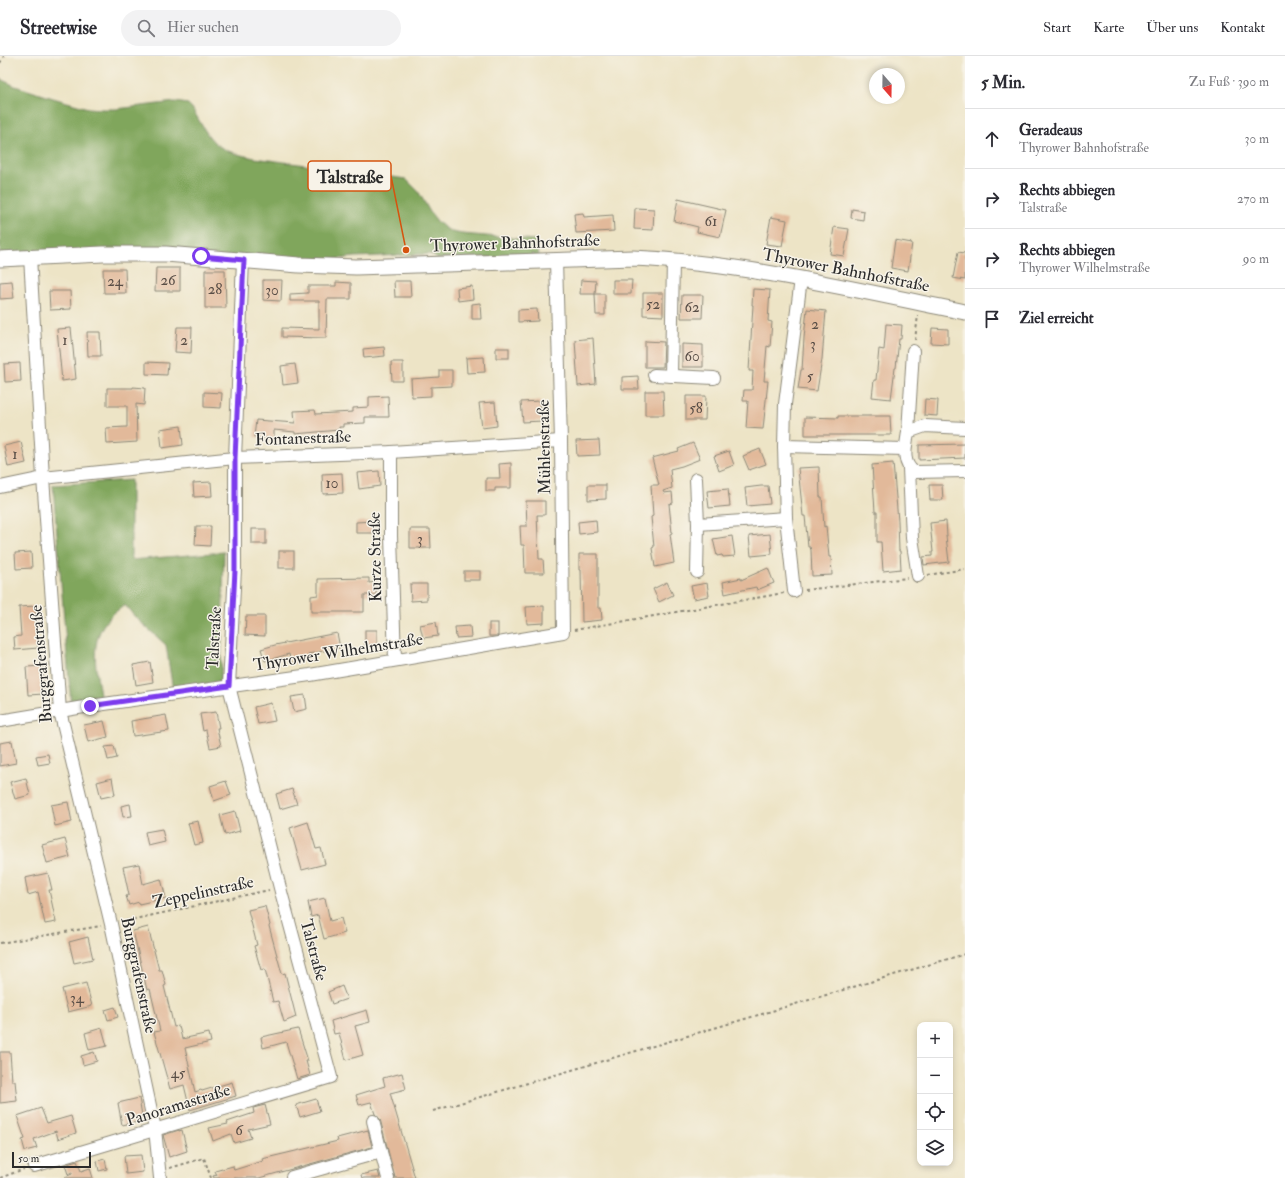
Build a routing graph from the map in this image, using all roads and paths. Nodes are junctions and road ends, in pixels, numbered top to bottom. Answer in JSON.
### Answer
{"nodes":[{"id":1,"x":4,"y":56,"type":"edge"},
{"id":2,"x":0,"y":63,"type":"edge"},
{"id":3,"x":30,"y":257,"type":"junction"},
{"id":4,"x":0,"y":259,"type":"edge"},
{"id":5,"x":244,"y":260,"type":"junction"},
{"id":6,"x":556,"y":260,"type":"junction"},
{"id":7,"x":673,"y":260,"type":"junction"},
{"id":8,"x":801,"y":279,"type":"junction"},
{"id":9,"x":965,"y":312,"type":"edge"},
{"id":10,"x":918,"y":314,"type":"dead end"},
{"id":11,"x":913,"y":352,"type":"joint"},
{"id":12,"x":654,"y":375,"type":"dead end"},
{"id":13,"x":671,"y":376,"type":"junction"},
{"id":14,"x":714,"y":378,"type":"dead end"},
{"id":15,"x":965,"y":428,"type":"edge"},
{"id":16,"x":908,"y":432,"type":"junction"},
{"id":17,"x":561,"y":441,"type":"junction"},
{"id":18,"x":784,"y":446,"type":"junction"},
{"id":19,"x":905,"y":449,"type":"junction"},
{"id":20,"x":391,"y":452,"type":"junction"},
{"id":21,"x":235,"y":458,"type":"junction"},
{"id":22,"x":909,"y":468,"type":"junction"},
{"id":23,"x":965,"y":471,"type":"edge"},
{"id":24,"x":43,"y":478,"type":"junction"},
{"id":25,"x":696,"y":479,"type":"dead end"},
{"id":26,"x":0,"y":487,"type":"edge"},
{"id":27,"x":786,"y":518,"type":"junction"},
{"id":28,"x":698,"y":524,"type":"junction"},
{"id":29,"x":965,"y":569,"type":"edge"},
{"id":30,"x":697,"y":572,"type":"dead end"},
{"id":31,"x":918,"y":576,"type":"junction"},
{"id":32,"x":794,"y":591,"type":"junction"},
{"id":33,"x":563,"y":632,"type":"junction"},
{"id":34,"x":395,"y":660,"type":"junction"},
{"id":35,"x":229,"y":686,"type":"junction"},
{"id":36,"x":60,"y":711,"type":"junction"},
{"id":37,"x":0,"y":721,"type":"edge"},
{"id":38,"x":280,"y":888,"type":"junction"},
{"id":39,"x":111,"y":924,"type":"junction"},
{"id":40,"x":0,"y":943,"type":"edge"},
{"id":41,"x":965,"y":954,"type":"edge"},
{"id":42,"x":331,"y":1077,"type":"joint"},
{"id":43,"x":433,"y":1111,"type":"dead end"},
{"id":44,"x":373,"y":1121,"type":"dead end"},
{"id":45,"x":155,"y":1129,"type":"junction"},
{"id":46,"x":381,"y":1152,"type":"junction"},
{"id":47,"x":34,"y":1166,"type":"joint"},
{"id":48,"x":160,"y":1175,"type":"edge"},
{"id":49,"x":0,"y":1178,"type":"edge"},
{"id":50,"x":211,"y":1178,"type":"edge"},
{"id":51,"x":291,"y":1178,"type":"edge"},
{"id":52,"x":388,"y":1178,"type":"edge"}],
"edges":[{"from":1,"to":2,"type":"path"},
{"from":3,"to":4,"type":"main road","name":"Thyrower Bahnhofstraße"},
{"from":3,"to":5,"type":"main road","name":"Thyrower Bahnhofstraße"},
{"from":3,"to":24,"type":"street","name":"Burggrafenstraße"},
{"from":5,"to":6,"type":"main road","name":"Thyrower Bahnhofstraße"},
{"from":5,"to":21,"type":"street","name":"Talstraße"},
{"from":6,"to":7,"type":"main road","name":"Thyrower Bahnhofstraße"},
{"from":6,"to":17,"type":"street","name":"Mühlenstraße"},
{"from":7,"to":8,"type":"main road","name":"Thyrower Bahnhofstraße"},
{"from":7,"to":13,"type":"street"},
{"from":8,"to":9,"type":"main road","name":"Thyrower Bahnhofstraße"},
{"from":8,"to":18,"type":"street"},
{"from":10,"to":11,"type":"path"},
{"from":11,"to":16,"type":"street"},
{"from":12,"to":13,"type":"street"},
{"from":13,"to":14,"type":"street"},
{"from":15,"to":16,"type":"street"},
{"from":16,"to":19,"type":"street"},
{"from":17,"to":20,"type":"street","name":"Fontanestraße"},
{"from":17,"to":33,"type":"street","name":"Mühlenstraße"},
{"from":18,"to":19,"type":"street"},
{"from":18,"to":27,"type":"street"},
{"from":19,"to":22,"type":"street"},
{"from":20,"to":21,"type":"street","name":"Fontanestraße"},
{"from":20,"to":34,"type":"street","name":"Kurze Straße"},
{"from":21,"to":24,"type":"street","name":"Fontanestraße"},
{"from":21,"to":35,"type":"street","name":"Talstraße"},
{"from":22,"to":23,"type":"street"},
{"from":22,"to":31,"type":"street"},
{"from":24,"to":26,"type":"street","name":"Fontanestraße"},
{"from":24,"to":36,"type":"street","name":"Burggrafenstraße"},
{"from":25,"to":28,"type":"street"},
{"from":27,"to":28,"type":"street"},
{"from":27,"to":32,"type":"street"},
{"from":28,"to":30,"type":"street"},
{"from":29,"to":31,"type":"path"},
{"from":31,"to":32,"type":"path"},
{"from":32,"to":33,"type":"path"},
{"from":33,"to":34,"type":"street","name":"Thyrower Wilhelmstraße"},
{"from":34,"to":35,"type":"street","name":"Thyrower Wilhelmstraße"},
{"from":35,"to":36,"type":"street","name":"Thyrower Wilhelmstraße"},
{"from":35,"to":38,"type":"street","name":"Talstraße"},
{"from":36,"to":37,"type":"street","name":"Thyrower Wilhelmstraße"},
{"from":36,"to":39,"type":"street","name":"Burggrafenstraße"},
{"from":38,"to":39,"type":"path","name":"Zeppelinstraße"},
{"from":38,"to":42,"type":"street","name":"Talstraße"},
{"from":39,"to":40,"type":"path","name":"Zeppelinstraße"},
{"from":39,"to":45,"type":"street","name":"Burggrafenstraße"},
{"from":41,"to":43,"type":"path"},
{"from":42,"to":45,"type":"street","name":"Panoramastraße"},
{"from":44,"to":46,"type":"street"},
{"from":45,"to":47,"type":"street","name":"Panoramastraße"},
{"from":45,"to":48,"type":"street","name":"Burggrafenstraße"},
{"from":46,"to":51,"type":"street"},
{"from":46,"to":52,"type":"street"},
{"from":47,"to":49,"type":"path"},
{"from":48,"to":50,"type":"path"}]}
